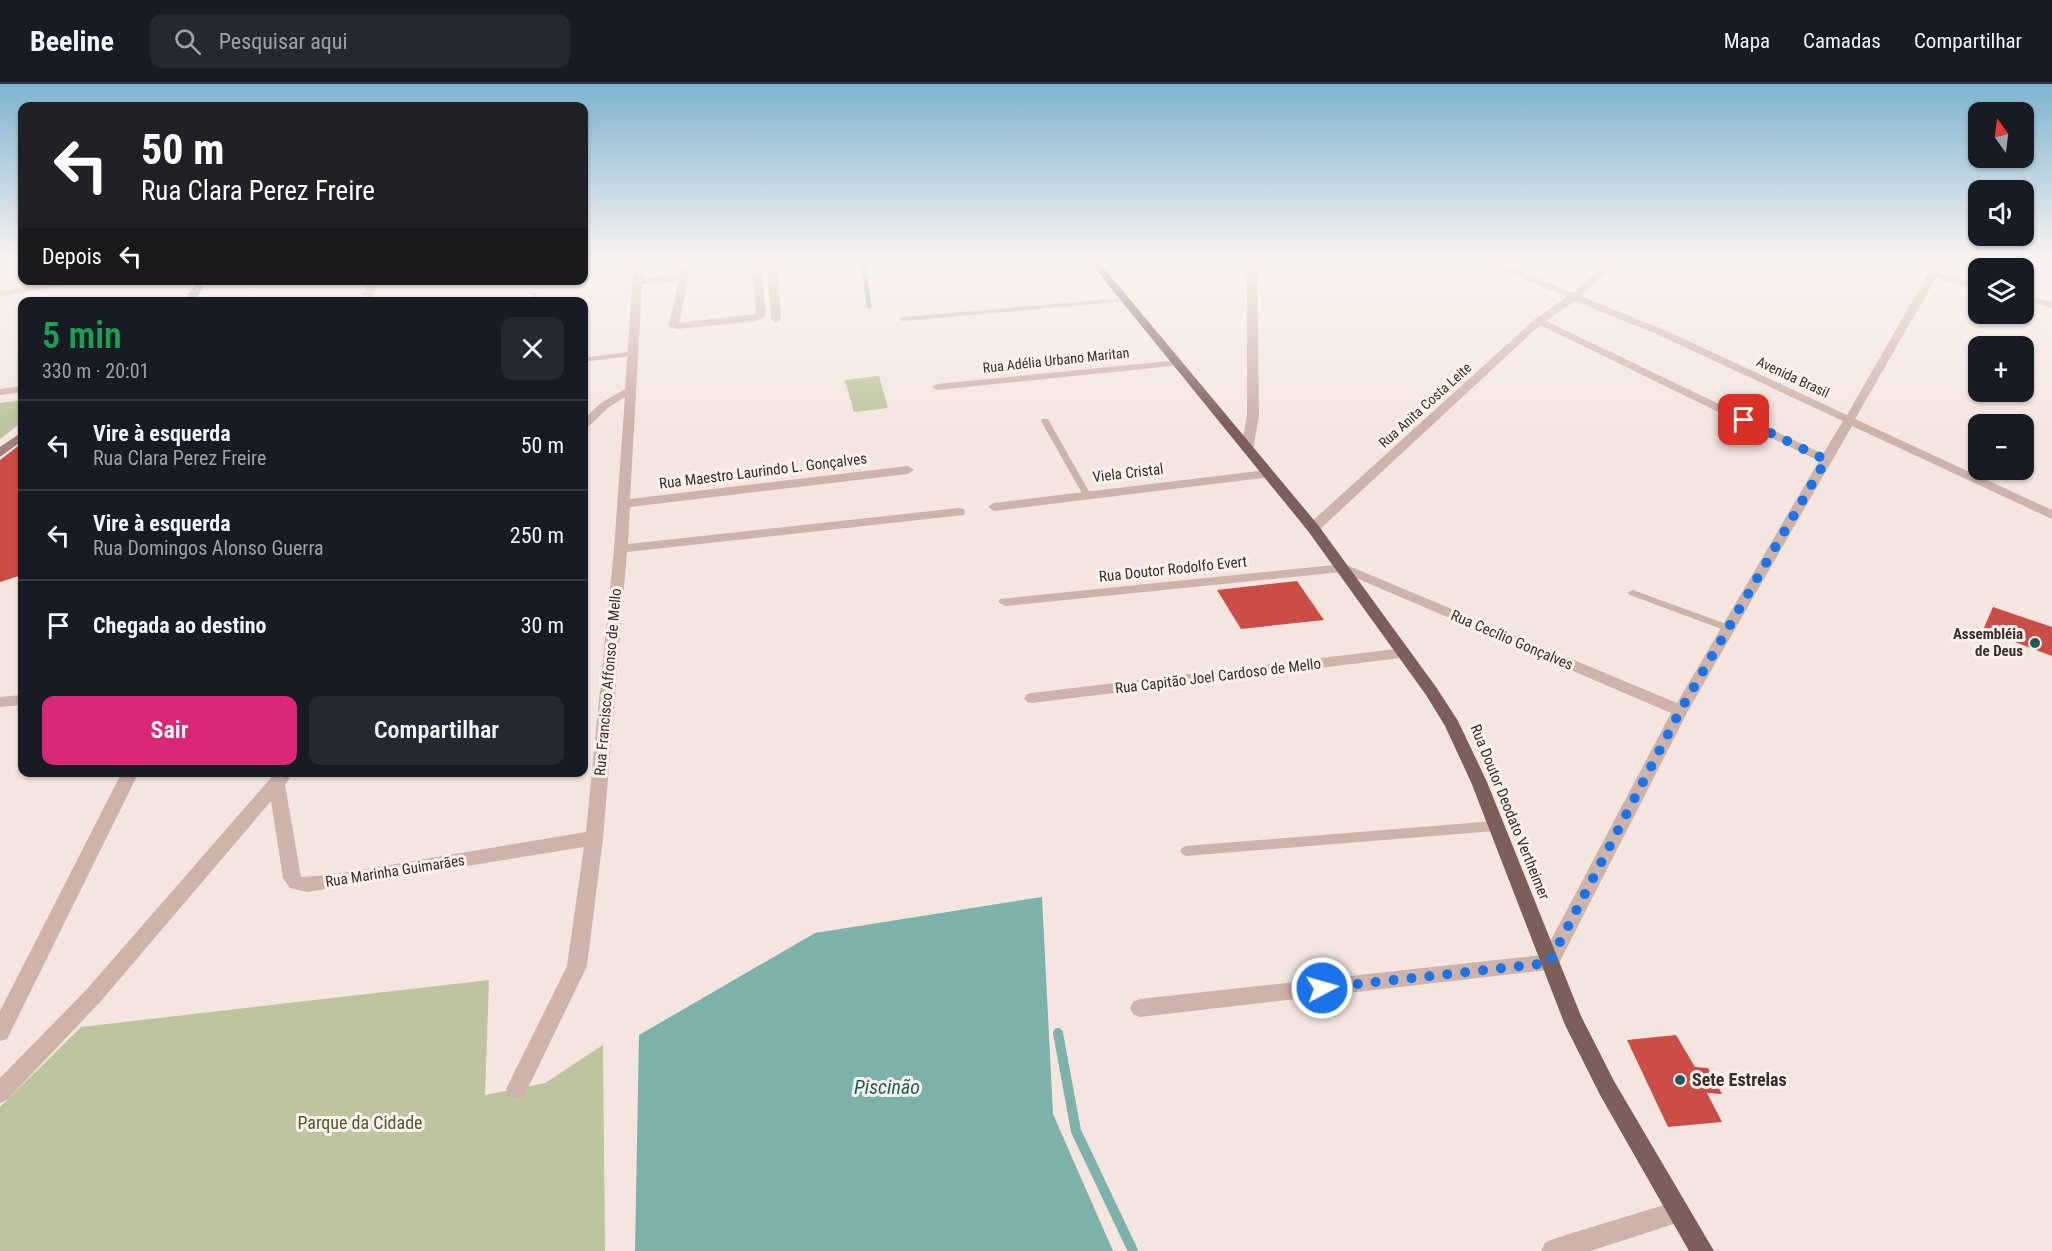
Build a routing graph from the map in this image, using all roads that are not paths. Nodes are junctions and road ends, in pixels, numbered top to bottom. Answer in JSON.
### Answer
{"nodes":[{"id":1,"x":636,"y":314,"type":"edge"},
{"id":2,"x":676,"y":314,"type":"edge"},
{"id":3,"x":761,"y":314,"type":"edge"},
{"id":4,"x":776,"y":314,"type":"edge"},
{"id":5,"x":956,"y":314,"type":"edge"},
{"id":6,"x":1137,"y":314,"type":"edge"},
{"id":7,"x":1252,"y":314,"type":"edge"},
{"id":8,"x":1548,"y":314,"type":"edge"},
{"id":9,"x":1619,"y":314,"type":"edge"},
{"id":10,"x":1909,"y":314,"type":"edge"},
{"id":11,"x":776,"y":319,"type":"dead end"},
{"id":12,"x":903,"y":319,"type":"dead end"},
{"id":13,"x":1539,"y":321,"type":"junction"},
{"id":14,"x":633,"y":353,"type":"junction"},
{"id":15,"x":588,"y":359,"type":"edge"},
{"id":16,"x":1178,"y":363,"type":"junction"},
{"id":17,"x":937,"y":387,"type":"dead end"},
{"id":18,"x":18,"y":390,"type":"edge"},
{"id":19,"x":630,"y":391,"type":"junction"},
{"id":20,"x":0,"y":392,"type":"edge"},
{"id":21,"x":588,"y":420,"type":"edge"},
{"id":22,"x":1849,"y":420,"type":"junction"},
{"id":23,"x":1044,"y":421,"type":"dead end"},
{"id":24,"x":18,"y":439,"type":"edge"},
{"id":25,"x":1247,"y":450,"type":"junction"},
{"id":26,"x":0,"y":453,"type":"edge"},
{"id":27,"x":1826,"y":460,"type":"junction"},
{"id":28,"x":908,"y":470,"type":"dead end"},
{"id":29,"x":1267,"y":474,"type":"junction"},
{"id":30,"x":1087,"y":495,"type":"junction"},
{"id":31,"x":623,"y":504,"type":"junction"},
{"id":32,"x":994,"y":507,"type":"dead end"},
{"id":33,"x":958,"y":512,"type":"dead end"},
{"id":34,"x":2052,"y":515,"type":"edge"},
{"id":35,"x":1313,"y":528,"type":"junction"},
{"id":36,"x":621,"y":549,"type":"junction"},
{"id":37,"x":1344,"y":568,"type":"junction"},
{"id":38,"x":1633,"y":593,"type":"dead end"},
{"id":39,"x":1005,"y":602,"type":"dead end"},
{"id":40,"x":1728,"y":628,"type":"junction"},
{"id":41,"x":1404,"y":653,"type":"junction"},
{"id":42,"x":1032,"y":698,"type":"dead end"},
{"id":43,"x":18,"y":700,"type":"edge"},
{"id":44,"x":0,"y":702,"type":"edge"},
{"id":45,"x":1680,"y":711,"type":"junction"},
{"id":46,"x":128,"y":777,"type":"edge"},
{"id":47,"x":281,"y":778,"type":"edge"},
{"id":48,"x":1495,"y":826,"type":"junction"},
{"id":49,"x":594,"y":838,"type":"junction"},
{"id":50,"x":1186,"y":851,"type":"dead end"},
{"id":51,"x":1549,"y":963,"type":"junction"},
{"id":52,"x":1140,"y":1008,"type":"dead end"},
{"id":53,"x":0,"y":1032,"type":"edge"},
{"id":54,"x":517,"y":1089,"type":"dead end"},
{"id":55,"x":0,"y":1093,"type":"edge"},
{"id":56,"x":1677,"y":1212,"type":"junction"},
{"id":57,"x":1553,"y":1251,"type":"edge"},
{"id":58,"x":1702,"y":1251,"type":"edge"}],
"edges":[{"from":1,"to":14,"type":"street","name":"Rua Francisco Affonso de Mello"},
{"from":2,"to":3,"type":"street"},
{"from":4,"to":11,"type":"street"},
{"from":5,"to":12,"type":"lane"},
{"from":6,"to":16,"type":"main road","name":"Rua Doutor Deodato Vertheimer"},
{"from":7,"to":25,"type":"street"},
{"from":8,"to":13,"type":"street","name":"Rua Anita Costa Leite"},
{"from":9,"to":22,"type":"street","name":"Avenida Brasil"},
{"from":10,"to":22,"type":"street"},
{"from":13,"to":27,"type":"street"},
{"from":13,"to":35,"type":"street","name":"Rua Anita Costa Leite"},
{"from":14,"to":15,"type":"lane"},
{"from":14,"to":19,"type":"street","name":"Rua Francisco Affonso de Mello"},
{"from":16,"to":17,"type":"street","name":"Rua Adélia Urbano Maritan"},
{"from":16,"to":25,"type":"main road","name":"Rua Doutor Deodato Vertheimer"},
{"from":18,"to":20,"type":"street"},
{"from":19,"to":21,"type":"street"},
{"from":19,"to":31,"type":"street","name":"Rua Francisco Affonso de Mello"},
{"from":22,"to":27,"type":"street"},
{"from":22,"to":34,"type":"street","name":"Avenida Brasil"},
{"from":23,"to":30,"type":"lane"},
{"from":24,"to":26,"type":"main road"},
{"from":25,"to":29,"type":"main road","name":"Rua Doutor Deodato Vertheimer"},
{"from":27,"to":40,"type":"street"},
{"from":28,"to":31,"type":"street","name":"Rua Maestro Laurindo L. Gonçalves"},
{"from":29,"to":30,"type":"street","name":"Viela Cristal"},
{"from":29,"to":35,"type":"main road","name":"Rua Doutor Deodato Vertheimer"},
{"from":30,"to":32,"type":"street","name":"Viela Cristal"},
{"from":31,"to":36,"type":"street","name":"Rua Francisco Affonso de Mello"},
{"from":33,"to":36,"type":"street"},
{"from":35,"to":37,"type":"main road","name":"Rua Doutor Deodato Vertheimer"},
{"from":36,"to":49,"type":"street","name":"Rua Francisco Affonso de Mello"},
{"from":37,"to":39,"type":"street","name":"Rua Doutor Rodolfo Evert"},
{"from":37,"to":41,"type":"main road","name":"Rua Doutor Deodato Vertheimer"},
{"from":37,"to":45,"type":"street","name":"Rua Cecílio Gonçalves"},
{"from":38,"to":40,"type":"lane"},
{"from":40,"to":45,"type":"street"},
{"from":41,"to":42,"type":"street","name":"Rua Capitão Joel Cardoso de Mello"},
{"from":41,"to":48,"type":"main road","name":"Rua Doutor Deodato Vertheimer"},
{"from":43,"to":44,"type":"street"},
{"from":45,"to":51,"type":"street"},
{"from":46,"to":53,"type":"street"},
{"from":47,"to":49,"type":"street","name":"Rua Marinha Guimarães"},
{"from":47,"to":55,"type":"street"},
{"from":48,"to":50,"type":"lane"},
{"from":48,"to":51,"type":"main road","name":"Rua Doutor Deodato Vertheimer"},
{"from":49,"to":54,"type":"street","name":"Rua Francisco Affonso de Mello"},
{"from":51,"to":52,"type":"street"},
{"from":51,"to":56,"type":"main road","name":"Rua Doutor Deodato Vertheimer"},
{"from":56,"to":57,"type":"street"},
{"from":56,"to":58,"type":"main road","name":"Rua Doutor Deodato Vertheimer"}]}
